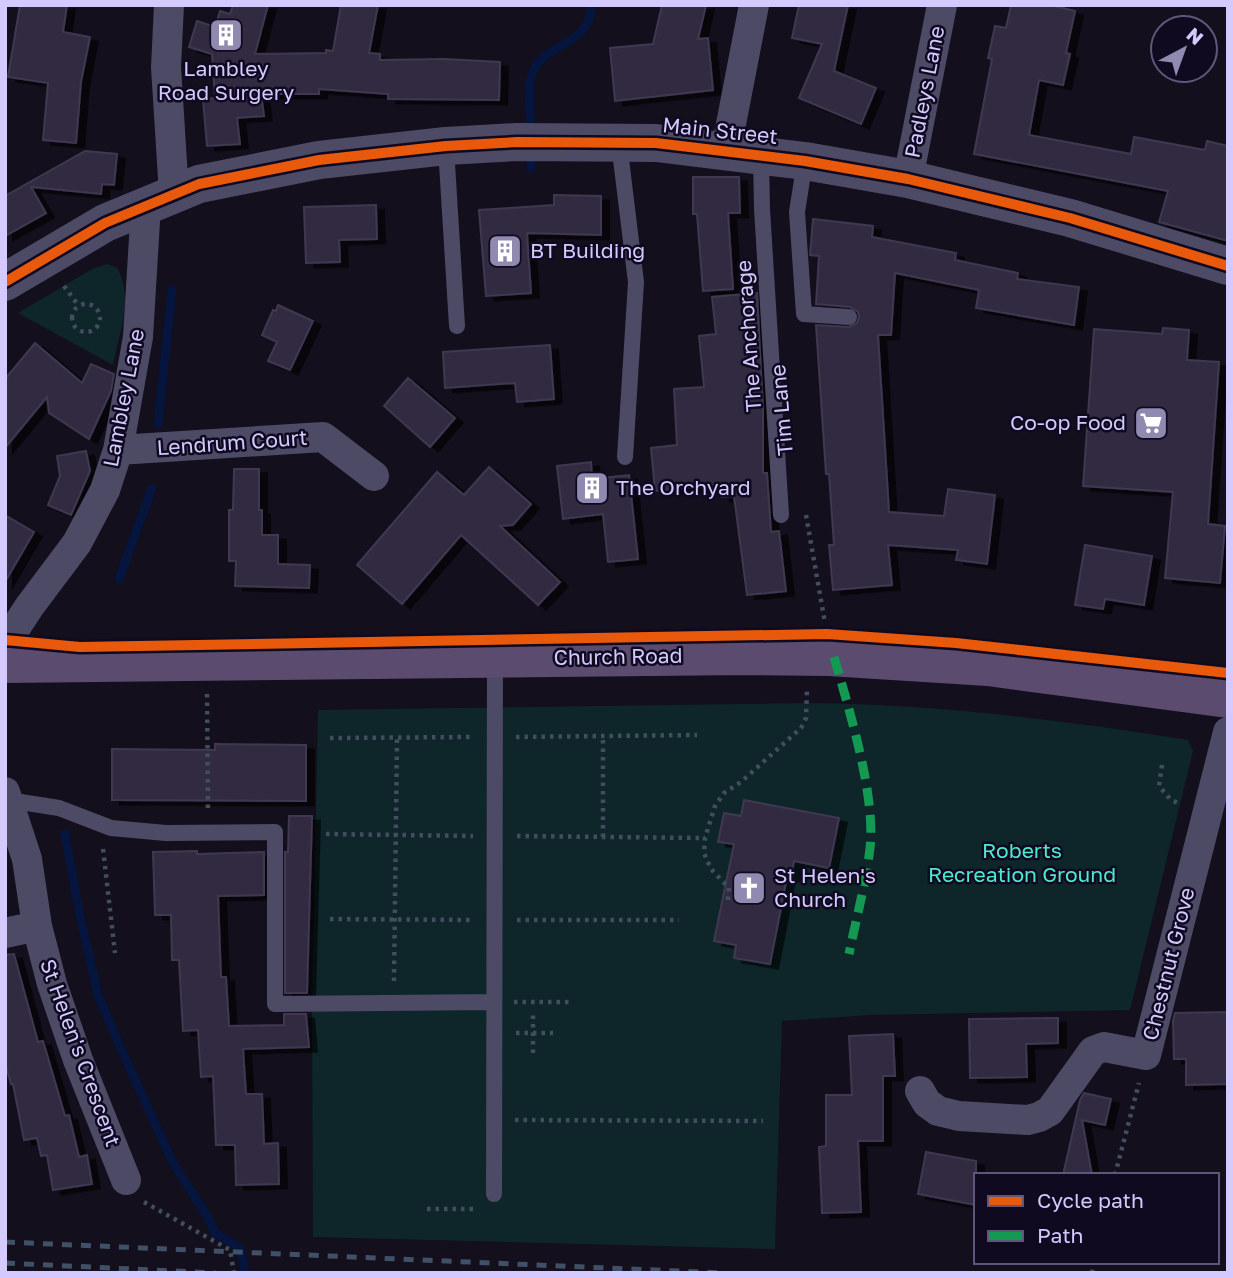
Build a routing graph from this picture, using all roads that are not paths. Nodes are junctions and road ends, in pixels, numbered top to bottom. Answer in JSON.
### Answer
{"nodes":[{"id":1,"x":169,"y":5,"type":"edge"},
{"id":2,"x":754,"y":5,"type":"edge"},
{"id":3,"x":942,"y":5,"type":"edge"},
{"id":4,"x":618,"y":141,"type":"junction"},
{"id":5,"x":446,"y":146,"type":"junction"},
{"id":6,"x":744,"y":152,"type":"junction"},
{"id":7,"x":805,"y":161,"type":"junction"},
{"id":8,"x":908,"y":179,"type":"junction"},
{"id":9,"x":173,"y":194,"type":"junction"},
{"id":10,"x":1228,"y":266,"type":"edge"},
{"id":11,"x":5,"y":282,"type":"edge"},
{"id":12,"x":849,"y":317,"type":"dead end"},
{"id":13,"x":457,"y":326,"type":"dead end"},
{"id":14,"x":118,"y":450,"type":"junction"},
{"id":15,"x":625,"y":457,"type":"dead end"},
{"id":16,"x":374,"y":476,"type":"dead end"},
{"id":17,"x":781,"y":515,"type":"dead end"},
{"id":18,"x":5,"y":644,"type":"edge"},
{"id":19,"x":495,"y":658,"type":"junction"},
{"id":20,"x":5,"y":664,"type":"edge"},
{"id":21,"x":1228,"y":699,"type":"edge"},
{"id":22,"x":1228,"y":732,"type":"edge"},
{"id":23,"x":1224,"y":767,"type":"edge"},
{"id":24,"x":6,"y":796,"type":"edge"},
{"id":25,"x":37,"y":926,"type":"junction"},
{"id":26,"x":5,"y":933,"type":"edge"},
{"id":27,"x":494,"y":1002,"type":"junction"},
{"id":28,"x":920,"y":1091,"type":"dead end"},
{"id":29,"x":126,"y":1180,"type":"road end"},
{"id":30,"x":494,"y":1194,"type":"road end"}],
"edges":[{"from":1,"to":9,"type":"street","name":"Lambley Lane"},
{"from":2,"to":6,"type":"street"},
{"from":3,"to":8,"type":"street","name":"Padleys Lane"},
{"from":4,"to":5,"type":"street","name":"Main Street"},
{"from":4,"to":6,"type":"street","name":"Main Street"},
{"from":4,"to":15,"type":"lane"},
{"from":5,"to":9,"type":"street","name":"Main Street"},
{"from":5,"to":13,"type":"lane"},
{"from":6,"to":7,"type":"street","name":"Main Street"},
{"from":6,"to":17,"type":"lane","name":"The Anchorage"},
{"from":7,"to":8,"type":"street","name":"Main Street"},
{"from":7,"to":12,"type":"lane"},
{"from":8,"to":10,"type":"street","name":"Main Street"},
{"from":9,"to":11,"type":"street","name":"Main Street"},
{"from":9,"to":14,"type":"street","name":"Lambley Lane"},
{"from":14,"to":16,"type":"street","name":"Lendrum Court"},
{"from":14,"to":18,"type":"street","name":"Lambley Lane"},
{"from":19,"to":20,"type":"main road","name":"Church Road"},
{"from":19,"to":21,"type":"main road","name":"Church Road"},
{"from":19,"to":27,"type":"lane"},
{"from":22,"to":23,"type":"street","name":"Chestnut Grove"},
{"from":23,"to":28,"type":"street","name":"Chestnut Grove"},
{"from":24,"to":25,"type":"street","name":"St Helen's Crescent"},
{"from":24,"to":27,"type":"lane"},
{"from":25,"to":26,"type":"street"},
{"from":25,"to":29,"type":"street","name":"St Helen's Crescent"},
{"from":27,"to":30,"type":"lane"}]}
